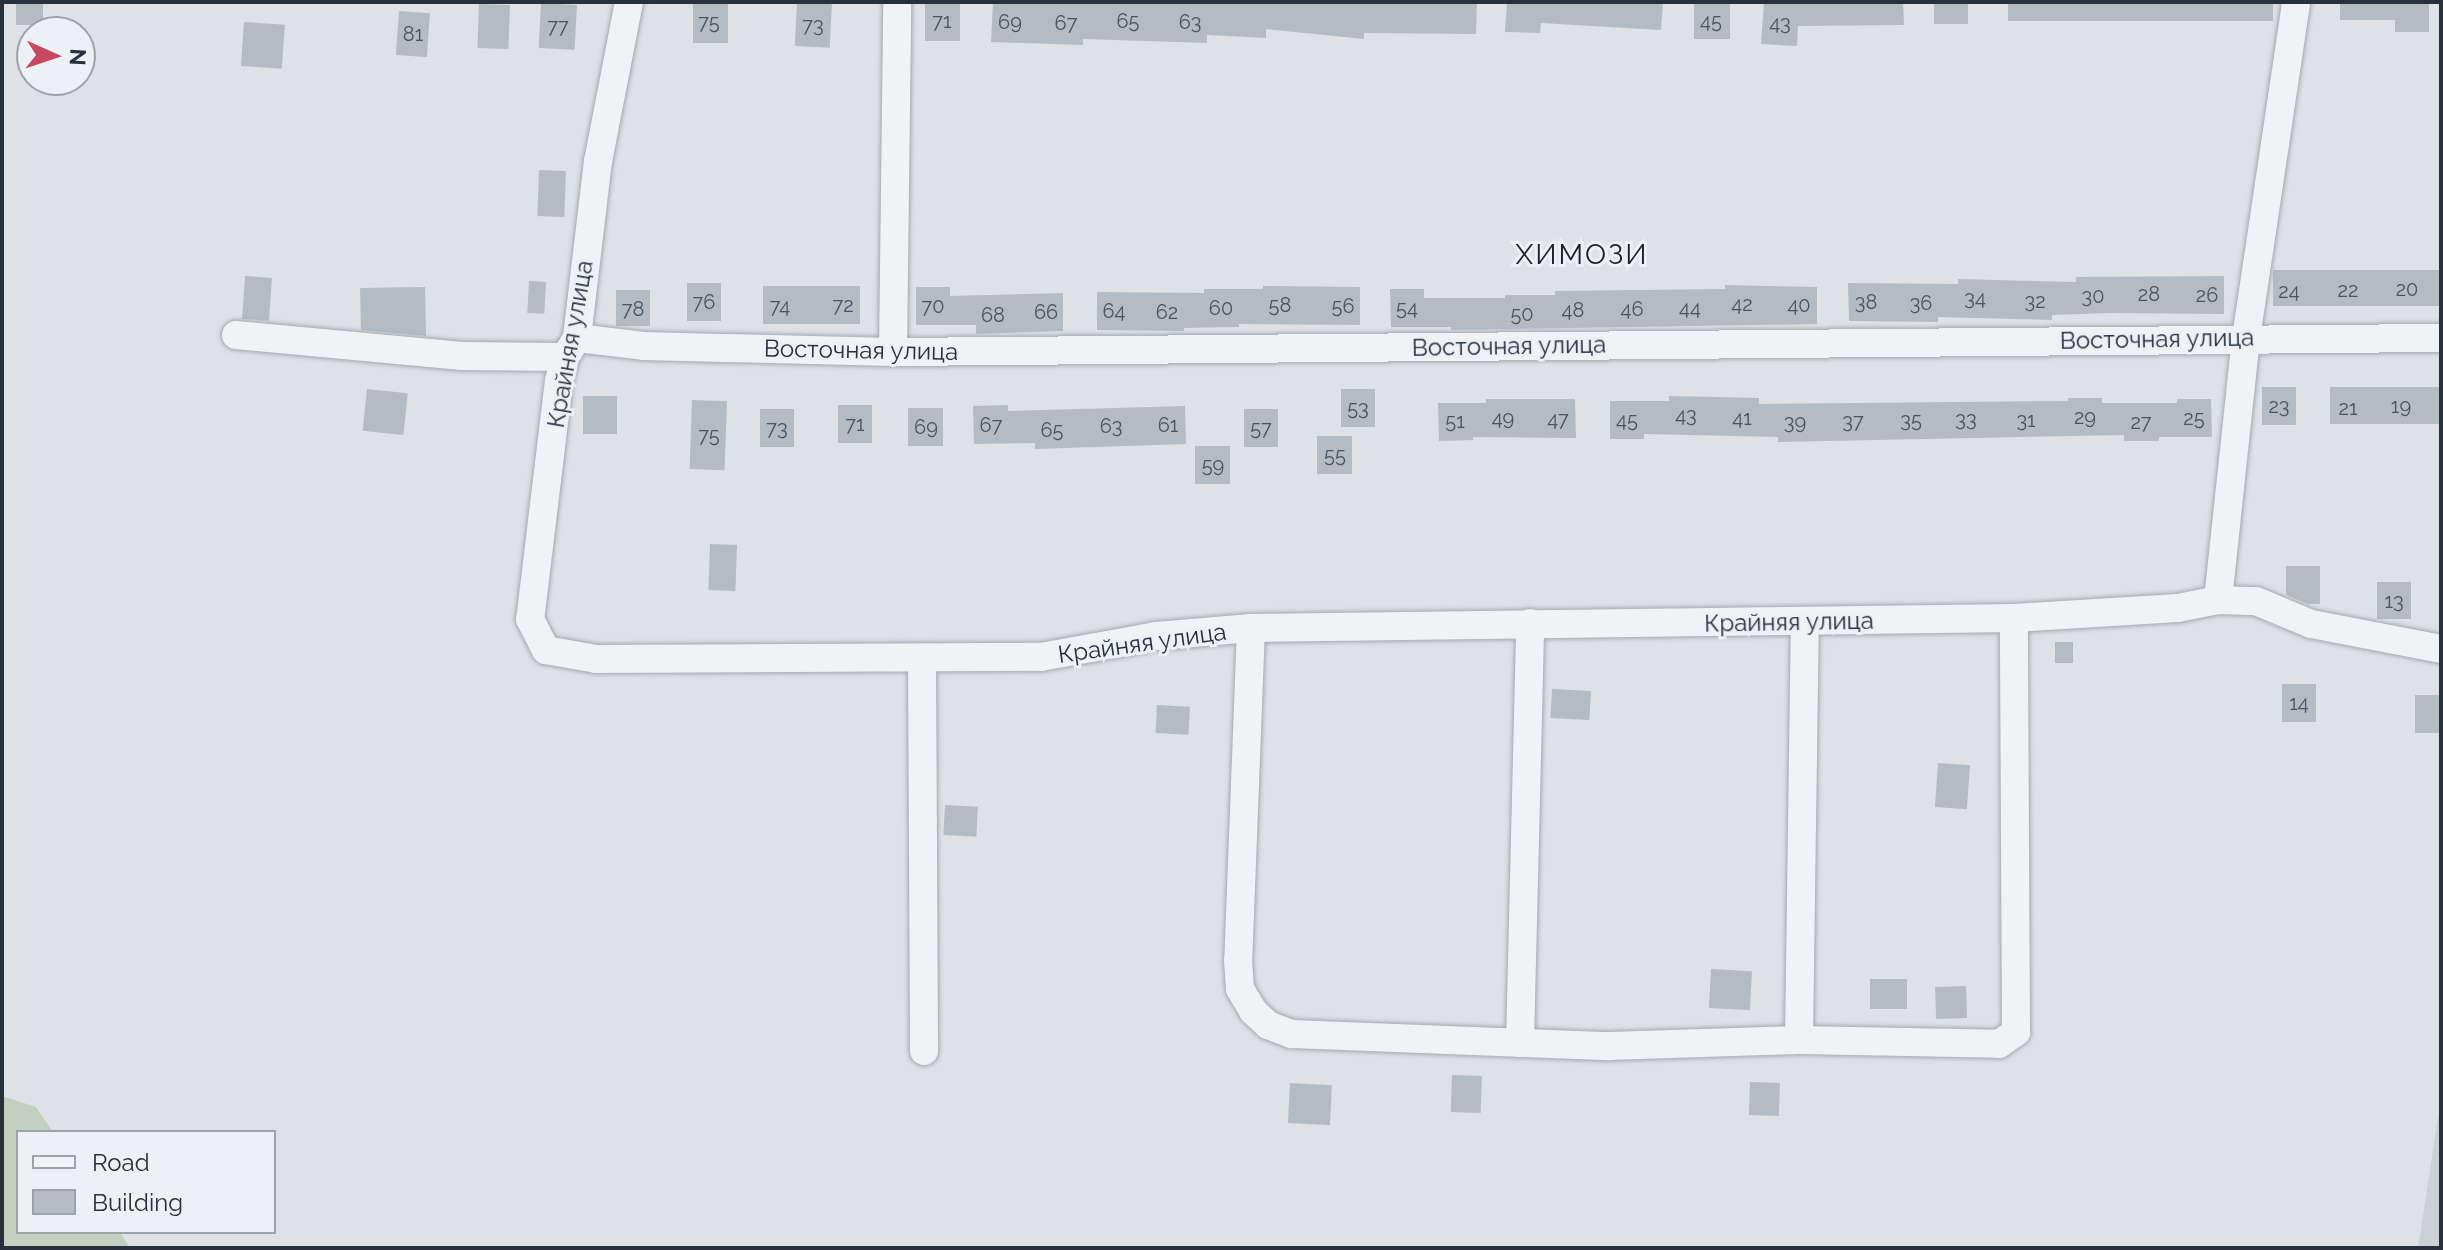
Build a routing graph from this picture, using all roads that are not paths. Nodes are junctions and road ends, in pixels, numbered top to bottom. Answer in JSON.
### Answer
{"nodes":[{"id":1,"x":629,"y":2,"type":"edge"},
{"id":2,"x":897,"y":2,"type":"edge"},
{"id":3,"x":2296,"y":2,"type":"edge"},
{"id":4,"x":236,"y":335,"type":"dead end"},
{"id":5,"x":2246,"y":338,"type":"junction"},
{"id":6,"x":2441,"y":338,"type":"edge"},
{"id":7,"x":571,"y":347,"type":"junction"},
{"id":8,"x":893,"y":352,"type":"junction"},
{"id":9,"x":2218,"y":600,"type":"junction"},
{"id":10,"x":2014,"y":618,"type":"junction"},
{"id":11,"x":1530,"y":623,"type":"junction"},
{"id":12,"x":1805,"y":624,"type":"junction"},
{"id":13,"x":1251,"y":628,"type":"junction"},
{"id":14,"x":2441,"y":649,"type":"edge"},
{"id":15,"x":922,"y":659,"type":"junction"},
{"id":16,"x":1799,"y":1040,"type":"junction"},
{"id":17,"x":1520,"y":1043,"type":"junction"},
{"id":18,"x":924,"y":1051,"type":"dead end"}],
"edges":[{"from":1,"to":7,"type":"street","name":"Крайняя улица"},
{"from":2,"to":8,"type":"street"},
{"from":3,"to":5,"type":"street"},
{"from":4,"to":7,"type":"street","name":"Восточная улица"},
{"from":5,"to":6,"type":"street","name":"Восточная улица"},
{"from":5,"to":8,"type":"street","name":"Восточная улица"},
{"from":5,"to":9,"type":"street"},
{"from":7,"to":8,"type":"street","name":"Восточная улица"},
{"from":7,"to":15,"type":"street","name":"Крайняя улица"},
{"from":9,"to":10,"type":"street","name":"Крайняя улица"},
{"from":9,"to":14,"type":"street","name":"Крайняя улица"},
{"from":10,"to":12,"type":"street","name":"Крайняя улица"},
{"from":10,"to":16,"type":"street"},
{"from":11,"to":12,"type":"street","name":"Крайняя улица"},
{"from":11,"to":13,"type":"street","name":"Крайняя улица"},
{"from":11,"to":17,"type":"street"},
{"from":12,"to":16,"type":"street"},
{"from":13,"to":15,"type":"street","name":"Крайняя улица"},
{"from":13,"to":17,"type":"street"},
{"from":15,"to":18,"type":"street"},
{"from":16,"to":17,"type":"street"}]}
